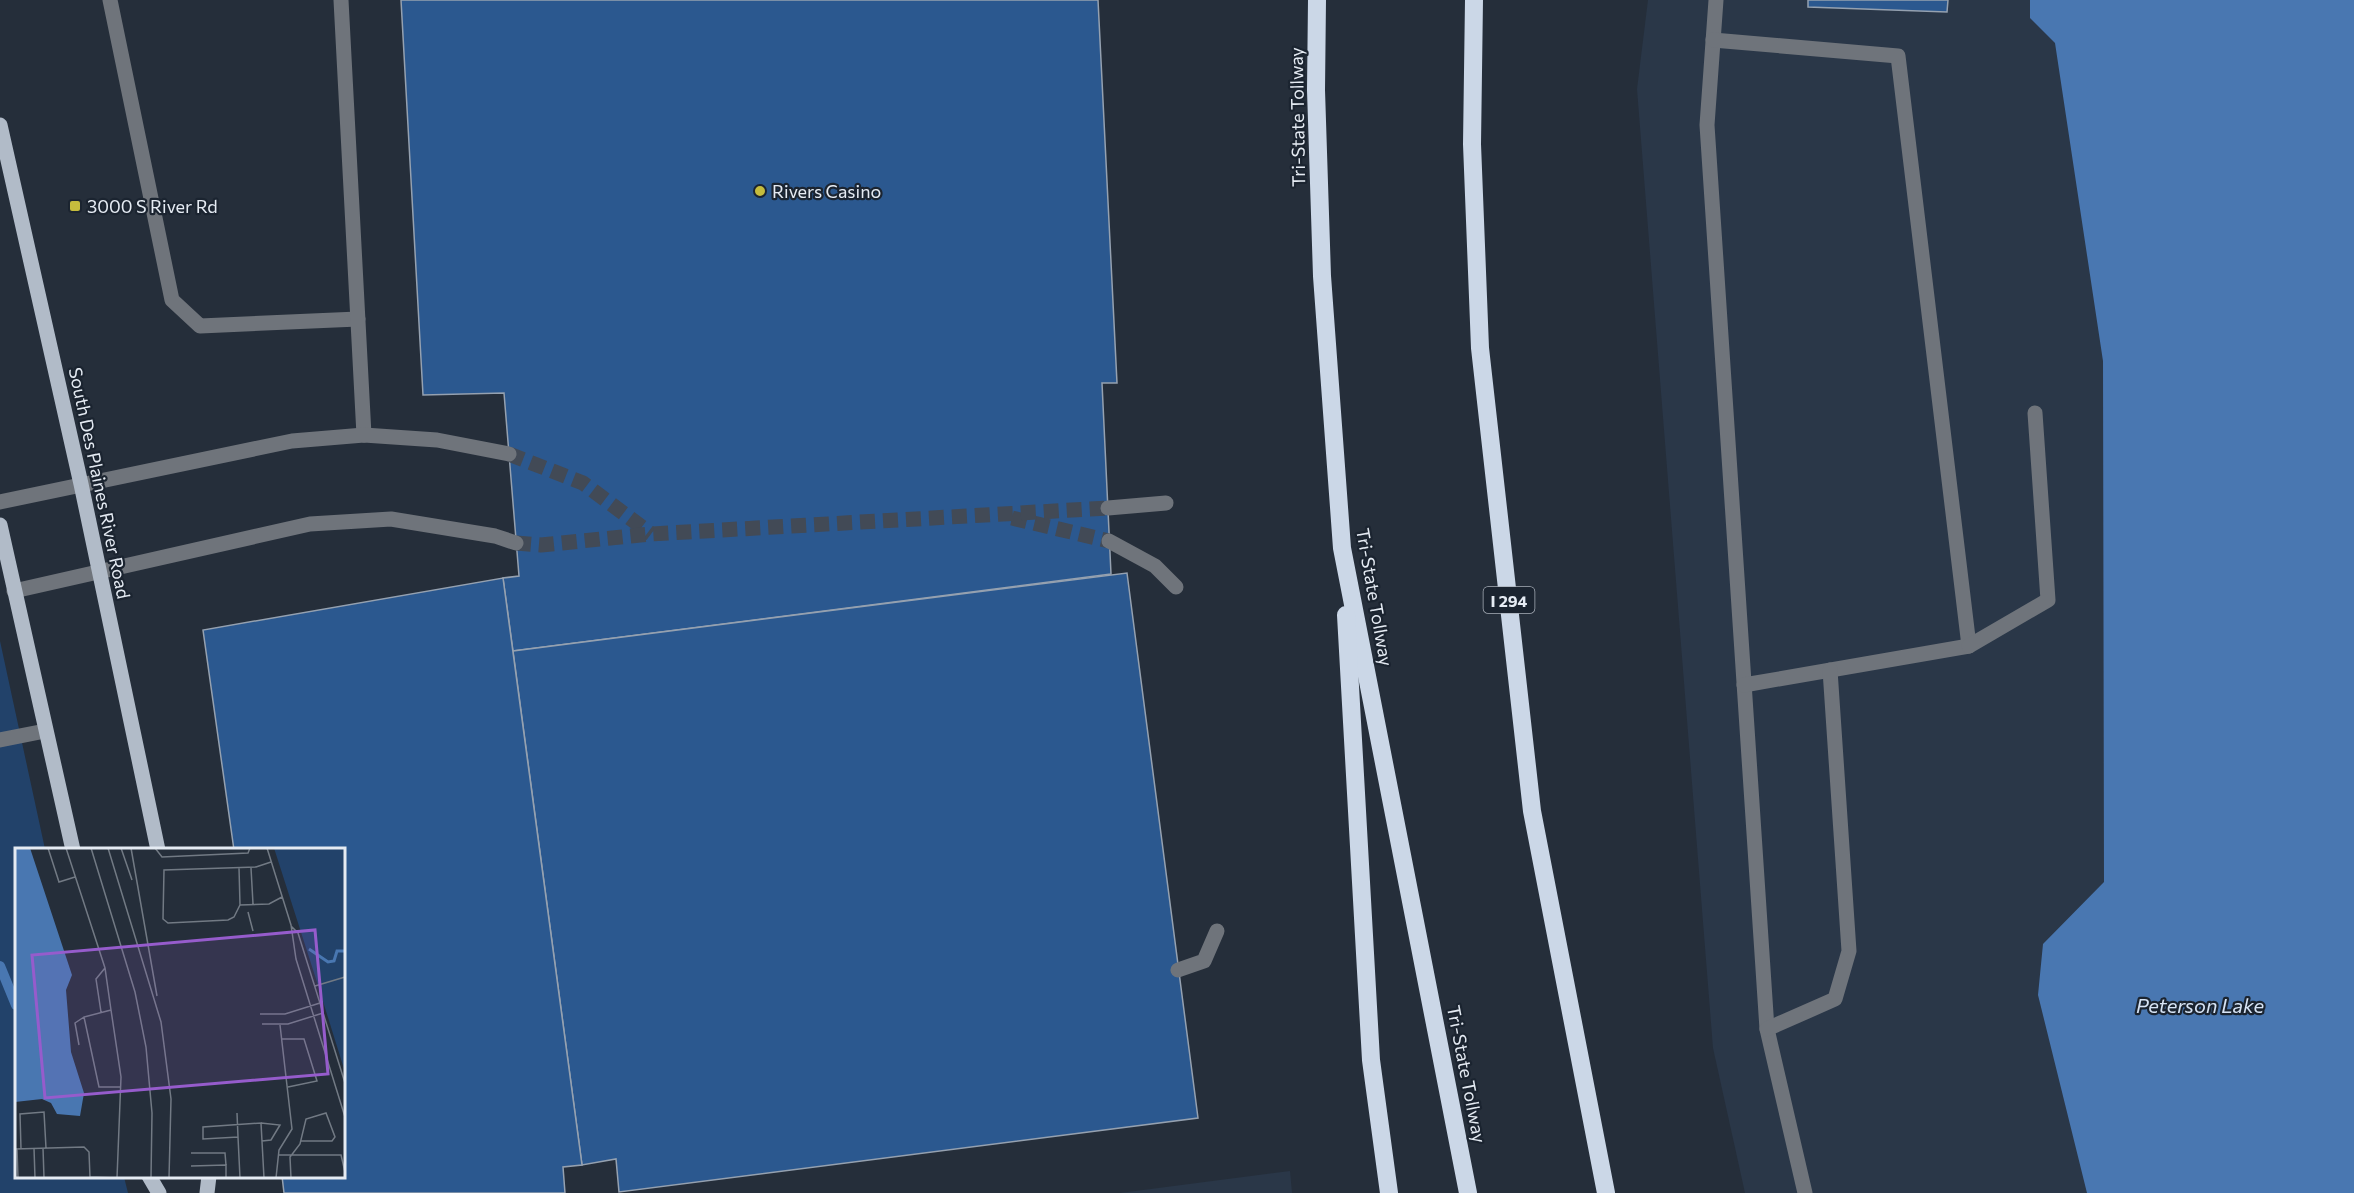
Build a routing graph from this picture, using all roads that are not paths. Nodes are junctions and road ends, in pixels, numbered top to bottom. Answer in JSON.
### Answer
{"nodes":[{"id":1,"x":110,"y":0,"type":"edge"},
{"id":2,"x":341,"y":0,"type":"edge"},
{"id":3,"x":1317,"y":0,"type":"edge"},
{"id":4,"x":1474,"y":0,"type":"edge"},
{"id":5,"x":1716,"y":0,"type":"edge"},
{"id":6,"x":1713,"y":40,"type":"junction"},
{"id":7,"x":0,"y":125,"type":"edge"},
{"id":8,"x":358,"y":319,"type":"junction"},
{"id":9,"x":2035,"y":413,"type":"dead end"},
{"id":10,"x":364,"y":435,"type":"junction"},
{"id":11,"x":509,"y":454,"type":"tunnel mouth"},
{"id":12,"x":81,"y":484,"type":"junction"},
{"id":13,"x":0,"y":502,"type":"edge"},
{"id":14,"x":1166,"y":503,"type":"dead end"},
{"id":15,"x":1108,"y":508,"type":"tunnel mouth"},
{"id":16,"x":0,"y":525,"type":"edge"},
{"id":17,"x":1109,"y":541,"type":"tunnel mouth"},
{"id":18,"x":516,"y":543,"type":"tunnel mouth"},
{"id":19,"x":1342,"y":548,"type":"junction"},
{"id":20,"x":99,"y":571,"type":"junction"},
{"id":21,"x":1176,"y":587,"type":"dead end"},
{"id":22,"x":14,"y":591,"type":"junction"},
{"id":23,"x":1969,"y":646,"type":"junction"},
{"id":24,"x":1830,"y":670,"type":"junction"},
{"id":25,"x":1744,"y":685,"type":"junction"},
{"id":26,"x":45,"y":731,"type":"junction"},
{"id":27,"x":0,"y":740,"type":"edge"},
{"id":28,"x":73,"y":848,"type":"edge"},
{"id":29,"x":158,"y":848,"type":"edge"},
{"id":30,"x":1217,"y":931,"type":"dead end"},
{"id":31,"x":1178,"y":970,"type":"dead end"},
{"id":32,"x":1767,"y":1029,"type":"junction"},
{"id":33,"x":150,"y":1178,"type":"edge"},
{"id":34,"x":209,"y":1178,"type":"edge"},
{"id":35,"x":159,"y":1193,"type":"edge"},
{"id":36,"x":207,"y":1193,"type":"edge"},
{"id":37,"x":1389,"y":1193,"type":"edge"},
{"id":38,"x":1468,"y":1193,"type":"edge"},
{"id":39,"x":1606,"y":1193,"type":"edge"},
{"id":40,"x":1805,"y":1193,"type":"edge"}],
"edges":[{"from":1,"to":8,"type":"lane"},
{"from":2,"to":8,"type":"lane"},
{"from":3,"to":19,"type":"highway","name":"Tri-State Tollway"},
{"from":4,"to":39,"type":"highway","number":"I 294"},
{"from":5,"to":6,"type":"lane"},
{"from":6,"to":23,"type":"lane"},
{"from":6,"to":25,"type":"lane"},
{"from":7,"to":12,"type":"main road","name":"South Des Plaines River Road"},
{"from":8,"to":10,"type":"lane"},
{"from":9,"to":23,"type":"lane"},
{"from":10,"to":11,"type":"lane"},
{"from":10,"to":12,"type":"lane"},
{"from":12,"to":13,"type":"lane"},
{"from":12,"to":20,"type":"main road","name":"South Des Plaines River Road"},
{"from":14,"to":15,"type":"lane"},
{"from":16,"to":22,"type":"main road"},
{"from":17,"to":21,"type":"lane"},
{"from":18,"to":20,"type":"lane"},
{"from":19,"to":37,"type":"highway"},
{"from":19,"to":38,"type":"highway","name":"Tri-State Tollway"},
{"from":20,"to":22,"type":"lane"},
{"from":20,"to":29,"type":"main road","name":"South Des Plaines River Road"},
{"from":22,"to":26,"type":"main road"},
{"from":23,"to":24,"type":"lane"},
{"from":24,"to":25,"type":"lane"},
{"from":24,"to":32,"type":"lane"},
{"from":25,"to":32,"type":"lane"},
{"from":26,"to":27,"type":"lane"},
{"from":26,"to":28,"type":"main road"},
{"from":30,"to":31,"type":"lane"},
{"from":32,"to":40,"type":"lane"},
{"from":33,"to":35,"type":"main road"},
{"from":34,"to":36,"type":"main road"}]}
